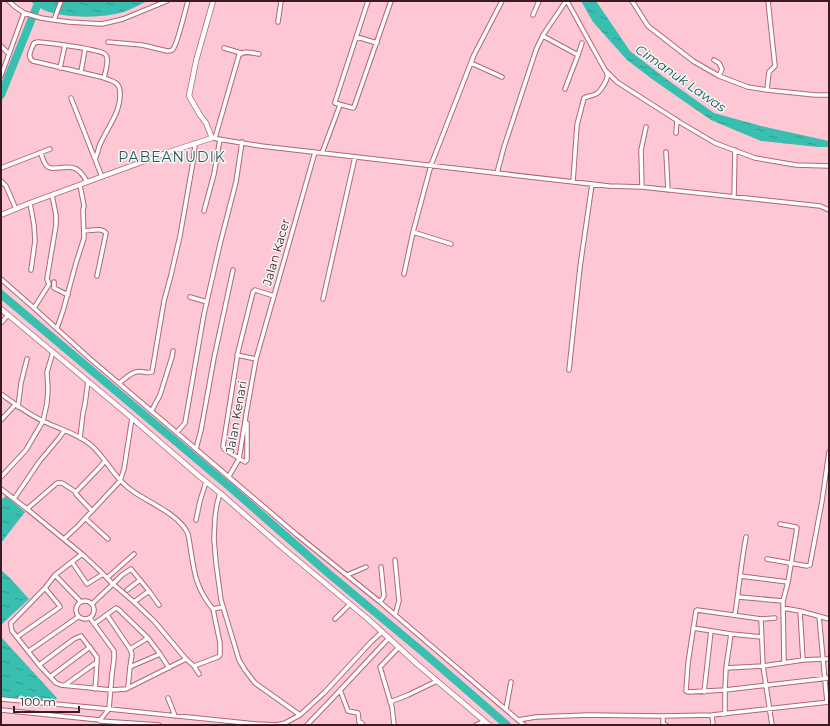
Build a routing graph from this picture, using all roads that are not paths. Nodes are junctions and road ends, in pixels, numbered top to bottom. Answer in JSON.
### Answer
{"nodes":[{"id":1,"x":9,"y":1,"type":"edge"},
{"id":2,"x":61,"y":1,"type":"edge"},
{"id":3,"x":167,"y":1,"type":"edge"},
{"id":4,"x":188,"y":1,"type":"edge"},
{"id":5,"x":281,"y":1,"type":"edge"},
{"id":6,"x":368,"y":1,"type":"edge"},
{"id":7,"x":391,"y":1,"type":"edge"},
{"id":8,"x":502,"y":1,"type":"edge"},
{"id":9,"x":539,"y":1,"type":"edge"},
{"id":10,"x":567,"y":1,"type":"edge"},
{"id":11,"x":632,"y":1,"type":"edge"},
{"id":12,"x":768,"y":1,"type":"edge"},
{"id":13,"x":213,"y":2,"type":"edge"},
{"id":14,"x":26,"y":13,"type":"junction"},
{"id":15,"x":533,"y":15,"type":"dead end"},
{"id":16,"x":54,"y":20,"type":"junction"},
{"id":17,"x":278,"y":22,"type":"dead end"},
{"id":18,"x":543,"y":36,"type":"junction"},
{"id":19,"x":356,"y":37,"type":"junction"},
{"id":20,"x":108,"y":42,"type":"dead end"},
{"id":21,"x":377,"y":42,"type":"junction"},
{"id":22,"x":582,"y":43,"type":"dead end"},
{"id":23,"x":65,"y":45,"type":"junction"},
{"id":24,"x":1,"y":46,"type":"edge"},
{"id":25,"x":224,"y":48,"type":"dead end"},
{"id":26,"x":85,"y":49,"type":"junction"},
{"id":27,"x":241,"y":53,"type":"junction"},
{"id":28,"x":9,"y":54,"type":"junction"},
{"id":29,"x":259,"y":54,"type":"dead end"},
{"id":30,"x":578,"y":55,"type":"junction"},
{"id":31,"x":714,"y":60,"type":"dead end"},
{"id":32,"x":471,"y":63,"type":"junction"},
{"id":33,"x":60,"y":68,"type":"junction"},
{"id":34,"x":605,"y":70,"type":"junction"},
{"id":35,"x":81,"y":72,"type":"junction"},
{"id":36,"x":1,"y":76,"type":"edge"},
{"id":37,"x":719,"y":76,"type":"junction"},
{"id":38,"x":502,"y":77,"type":"dead end"},
{"id":39,"x":104,"y":78,"type":"junction"},
{"id":40,"x":565,"y":89,"type":"dead end"},
{"id":41,"x":766,"y":90,"type":"junction"},
{"id":42,"x":829,"y":95,"type":"edge"},
{"id":43,"x":71,"y":98,"type":"dead end"},
{"id":44,"x":340,"y":105,"type":"junction"},
{"id":45,"x":677,"y":120,"type":"junction"},
{"id":46,"x":646,"y":127,"type":"dead end"},
{"id":47,"x":676,"y":133,"type":"dead end"},
{"id":48,"x":216,"y":139,"type":"junction"},
{"id":49,"x":242,"y":142,"type":"junction"},
{"id":50,"x":195,"y":143,"type":"junction"},
{"id":51,"x":50,"y":149,"type":"dead end"},
{"id":52,"x":735,"y":150,"type":"junction"},
{"id":53,"x":314,"y":152,"type":"junction"},
{"id":54,"x":666,"y":152,"type":"dead end"},
{"id":55,"x":41,"y":153,"type":"junction"},
{"id":56,"x":322,"y":153,"type":"junction"},
{"id":57,"x":355,"y":157,"type":"junction"},
{"id":58,"x":96,"y":159,"type":"junction"},
{"id":59,"x":431,"y":165,"type":"junction"},
{"id":60,"x":829,"y":166,"type":"edge"},
{"id":61,"x":1,"y":168,"type":"edge"},
{"id":62,"x":497,"y":173,"type":"junction"},
{"id":63,"x":102,"y":177,"type":"junction"},
{"id":64,"x":1,"y":181,"type":"edge"},
{"id":65,"x":87,"y":182,"type":"junction"},
{"id":66,"x":573,"y":182,"type":"junction"},
{"id":67,"x":592,"y":184,"type":"junction"},
{"id":68,"x":80,"y":185,"type":"junction"},
{"id":69,"x":642,"y":187,"type":"junction"},
{"id":70,"x":668,"y":190,"type":"junction"},
{"id":71,"x":52,"y":195,"type":"junction"},
{"id":72,"x":734,"y":197,"type":"junction"},
{"id":73,"x":30,"y":203,"type":"junction"},
{"id":74,"x":16,"y":209,"type":"junction"},
{"id":75,"x":829,"y":210,"type":"edge"},
{"id":76,"x":204,"y":211,"type":"dead end"},
{"id":77,"x":1,"y":216,"type":"edge"},
{"id":78,"x":84,"y":231,"type":"junction"},
{"id":79,"x":413,"y":232,"type":"junction"},
{"id":80,"x":451,"y":244,"type":"dead end"},
{"id":81,"x":31,"y":270,"type":"dead end"},
{"id":82,"x":233,"y":270,"type":"dead end"},
{"id":83,"x":404,"y":274,"type":"dead end"},
{"id":84,"x":97,"y":276,"type":"dead end"},
{"id":85,"x":1,"y":279,"type":"edge"},
{"id":86,"x":54,"y":282,"type":"dead end"},
{"id":87,"x":68,"y":295,"type":"junction"},
{"id":88,"x":274,"y":296,"type":"junction"},
{"id":89,"x":190,"y":297,"type":"dead end"},
{"id":90,"x":323,"y":299,"type":"dead end"},
{"id":91,"x":207,"y":302,"type":"junction"},
{"id":92,"x":1,"y":308,"type":"edge"},
{"id":93,"x":34,"y":308,"type":"junction"},
{"id":94,"x":8,"y":315,"type":"junction"},
{"id":95,"x":1,"y":323,"type":"edge"},
{"id":96,"x":57,"y":328,"type":"junction"},
{"id":97,"x":173,"y":351,"type":"dead end"},
{"id":98,"x":53,"y":352,"type":"junction"},
{"id":99,"x":237,"y":355,"type":"junction"},
{"id":100,"x":256,"y":358,"type":"junction"},
{"id":101,"x":27,"y":359,"type":"dead end"},
{"id":102,"x":569,"y":370,"type":"dead end"},
{"id":103,"x":88,"y":381,"type":"junction"},
{"id":104,"x":119,"y":383,"type":"junction"},
{"id":105,"x":1,"y":394,"type":"edge"},
{"id":106,"x":17,"y":406,"type":"junction"},
{"id":107,"x":247,"y":409,"type":"junction"},
{"id":108,"x":152,"y":410,"type":"junction"},
{"id":109,"x":132,"y":418,"type":"junction"},
{"id":110,"x":1,"y":420,"type":"edge"},
{"id":111,"x":43,"y":421,"type":"junction"},
{"id":112,"x":64,"y":431,"type":"junction"},
{"id":113,"x":178,"y":432,"type":"junction"},
{"id":114,"x":80,"y":438,"type":"junction"},
{"id":115,"x":196,"y":449,"type":"junction"},
{"id":116,"x":829,"y":452,"type":"edge"},
{"id":117,"x":239,"y":459,"type":"junction"},
{"id":118,"x":105,"y":461,"type":"junction"},
{"id":119,"x":229,"y":476,"type":"junction"},
{"id":120,"x":1,"y":477,"type":"edge"},
{"id":121,"x":120,"y":481,"type":"junction"},
{"id":122,"x":206,"y":482,"type":"junction"},
{"id":123,"x":1,"y":489,"type":"edge"},
{"id":124,"x":76,"y":492,"type":"junction"},
{"id":125,"x":220,"y":493,"type":"junction"},
{"id":126,"x":14,"y":499,"type":"junction"},
{"id":127,"x":27,"y":509,"type":"junction"},
{"id":128,"x":92,"y":511,"type":"junction"},
{"id":129,"x":85,"y":518,"type":"junction"},
{"id":130,"x":196,"y":520,"type":"dead end"},
{"id":131,"x":780,"y":524,"type":"dead end"},
{"id":132,"x":746,"y":537,"type":"dead end"},
{"id":133,"x":108,"y":538,"type":"dead end"},
{"id":134,"x":64,"y":539,"type":"junction"},
{"id":135,"x":82,"y":554,"type":"junction"},
{"id":136,"x":134,"y":554,"type":"dead end"},
{"id":137,"x":767,"y":559,"type":"dead end"},
{"id":138,"x":395,"y":560,"type":"dead end"},
{"id":139,"x":72,"y":562,"type":"junction"},
{"id":140,"x":791,"y":563,"type":"junction"},
{"id":141,"x":366,"y":567,"type":"dead end"},
{"id":142,"x":381,"y":567,"type":"dead end"},
{"id":143,"x":103,"y":574,"type":"junction"},
{"id":144,"x":55,"y":575,"type":"junction"},
{"id":145,"x":347,"y":575,"type":"junction"},
{"id":146,"x":740,"y":576,"type":"junction"},
{"id":147,"x":107,"y":578,"type":"junction"},
{"id":148,"x":140,"y":580,"type":"junction"},
{"id":149,"x":788,"y":582,"type":"junction"},
{"id":150,"x":113,"y":584,"type":"junction"},
{"id":151,"x":45,"y":588,"type":"junction"},
{"id":152,"x":127,"y":590,"type":"dead end"},
{"id":153,"x":149,"y":591,"type":"junction"},
{"id":154,"x":738,"y":597,"type":"junction"},
{"id":155,"x":80,"y":601,"type":"junction"},
{"id":156,"x":783,"y":601,"type":"junction"},
{"id":157,"x":134,"y":602,"type":"junction"},
{"id":158,"x":380,"y":602,"type":"junction"},
{"id":159,"x":92,"y":604,"type":"junction"},
{"id":160,"x":350,"y":604,"type":"junction"},
{"id":161,"x":159,"y":605,"type":"dead end"},
{"id":162,"x":223,"y":608,"type":"junction"},
{"id":163,"x":783,"y":608,"type":"junction"},
{"id":164,"x":213,"y":609,"type":"junction"},
{"id":165,"x":800,"y":611,"type":"junction"},
{"id":166,"x":395,"y":614,"type":"junction"},
{"id":167,"x":735,"y":614,"type":"junction"},
{"id":168,"x":107,"y":615,"type":"junction"},
{"id":169,"x":819,"y":616,"type":"junction"},
{"id":170,"x":78,"y":617,"type":"junction"},
{"id":171,"x":90,"y":618,"type":"junction"},
{"id":172,"x":761,"y":618,"type":"junction"},
{"id":173,"x":775,"y":618,"type":"dead end"},
{"id":174,"x":335,"y":619,"type":"dead end"},
{"id":175,"x":829,"y":619,"type":"edge"},
{"id":176,"x":94,"y":624,"type":"junction"},
{"id":177,"x":693,"y":628,"type":"junction"},
{"id":178,"x":711,"y":631,"type":"junction"},
{"id":179,"x":731,"y":634,"type":"junction"},
{"id":180,"x":386,"y":635,"type":"junction"},
{"id":181,"x":17,"y":637,"type":"junction"},
{"id":182,"x":762,"y":637,"type":"junction"},
{"id":183,"x":148,"y":638,"type":"junction"},
{"id":184,"x":90,"y":647,"type":"junction"},
{"id":185,"x":399,"y":647,"type":"junction"},
{"id":186,"x":130,"y":649,"type":"junction"},
{"id":187,"x":29,"y":651,"type":"junction"},
{"id":188,"x":160,"y":654,"type":"junction"},
{"id":189,"x":186,"y":659,"type":"junction"},
{"id":190,"x":823,"y":659,"type":"junction"},
{"id":191,"x":829,"y":659,"type":"edge"},
{"id":192,"x":803,"y":660,"type":"junction"},
{"id":193,"x":97,"y":662,"type":"junction"},
{"id":194,"x":784,"y":663,"type":"junction"},
{"id":195,"x":39,"y":664,"type":"junction"},
{"id":196,"x":194,"y":666,"type":"junction"},
{"id":197,"x":763,"y":666,"type":"junction"},
{"id":198,"x":130,"y":667,"type":"junction"},
{"id":199,"x":169,"y":668,"type":"junction"},
{"id":200,"x":726,"y":668,"type":"junction"},
{"id":201,"x":200,"y":674,"type":"dead end"},
{"id":202,"x":50,"y":677,"type":"junction"},
{"id":203,"x":827,"y":678,"type":"edge"},
{"id":204,"x":438,"y":681,"type":"junction"},
{"id":205,"x":511,"y":682,"type":"dead end"},
{"id":206,"x":65,"y":685,"type":"junction"},
{"id":207,"x":766,"y":685,"type":"junction"},
{"id":208,"x":128,"y":687,"type":"junction"},
{"id":209,"x":95,"y":689,"type":"junction"},
{"id":210,"x":111,"y":690,"type":"junction"},
{"id":211,"x":340,"y":690,"type":"junction"},
{"id":212,"x":725,"y":690,"type":"junction"},
{"id":213,"x":704,"y":692,"type":"junction"},
{"id":214,"x":168,"y":698,"type":"dead end"},
{"id":215,"x":1,"y":699,"type":"edge"},
{"id":216,"x":390,"y":702,"type":"junction"},
{"id":217,"x":828,"y":702,"type":"edge"},
{"id":218,"x":506,"y":708,"type":"junction"},
{"id":219,"x":770,"y":708,"type":"junction"},
{"id":220,"x":1,"y":710,"type":"edge"},
{"id":221,"x":109,"y":710,"type":"junction"},
{"id":222,"x":725,"y":714,"type":"junction"},
{"id":223,"x":300,"y":715,"type":"junction"},
{"id":224,"x":712,"y":715,"type":"junction"},
{"id":225,"x":175,"y":716,"type":"junction"},
{"id":226,"x":663,"y":716,"type":"junction"},
{"id":227,"x":101,"y":719,"type":"junction"},
{"id":228,"x":518,"y":720,"type":"junction"},
{"id":229,"x":484,"y":721,"type":"junction"},
{"id":230,"x":159,"y":725,"type":"edge"},
{"id":231,"x":309,"y":725,"type":"edge"},
{"id":232,"x":362,"y":725,"type":"edge"},
{"id":233,"x":394,"y":725,"type":"edge"},
{"id":234,"x":476,"y":725,"type":"edge"},
{"id":235,"x":489,"y":725,"type":"edge"},
{"id":236,"x":524,"y":725,"type":"edge"},
{"id":237,"x":666,"y":725,"type":"edge"},
{"id":238,"x":713,"y":725,"type":"edge"},
{"id":239,"x":772,"y":725,"type":"edge"}],
"edges":[{"from":1,"to":14,"type":"street"},
{"from":2,"to":16,"type":"street"},
{"from":3,"to":16,"type":"street"},
{"from":4,"to":20,"type":"street"},
{"from":5,"to":17,"type":"street"},
{"from":6,"to":19,"type":"street"},
{"from":7,"to":21,"type":"street"},
{"from":8,"to":32,"type":"street"},
{"from":9,"to":15,"type":"street"},
{"from":10,"to":18,"type":"street"},
{"from":10,"to":34,"type":"street"},
{"from":11,"to":37,"type":"street"},
{"from":12,"to":41,"type":"street"},
{"from":13,"to":48,"type":"street"},
{"from":14,"to":16,"type":"street"},
{"from":14,"to":28,"type":"street"},
{"from":18,"to":30,"type":"street"},
{"from":18,"to":62,"type":"street"},
{"from":19,"to":21,"type":"street"},
{"from":19,"to":44,"type":"street"},
{"from":21,"to":44,"type":"street"},
{"from":22,"to":30,"type":"street"},
{"from":23,"to":26,"type":"street"},
{"from":23,"to":33,"type":"street"},
{"from":23,"to":33,"type":"street"},
{"from":24,"to":28,"type":"street"},
{"from":25,"to":27,"type":"street"},
{"from":26,"to":35,"type":"street"},
{"from":26,"to":39,"type":"street"},
{"from":27,"to":29,"type":"street"},
{"from":27,"to":48,"type":"street"},
{"from":28,"to":36,"type":"street"},
{"from":30,"to":40,"type":"street"},
{"from":31,"to":37,"type":"street"},
{"from":32,"to":38,"type":"street"},
{"from":32,"to":59,"type":"street"},
{"from":33,"to":35,"type":"street"},
{"from":34,"to":45,"type":"street"},
{"from":34,"to":66,"type":"street"},
{"from":35,"to":39,"type":"street"},
{"from":37,"to":41,"type":"street"},
{"from":39,"to":58,"type":"street"},
{"from":41,"to":42,"type":"street"},
{"from":43,"to":58,"type":"street"},
{"from":44,"to":56,"type":"street"},
{"from":45,"to":47,"type":"street"},
{"from":45,"to":52,"type":"street"},
{"from":46,"to":69,"type":"street"},
{"from":48,"to":49,"type":"street"},
{"from":48,"to":50,"type":"street"},
{"from":48,"to":76,"type":"street"},
{"from":49,"to":53,"type":"street"},
{"from":49,"to":91,"type":"street"},
{"from":50,"to":63,"type":"street"},
{"from":50,"to":104,"type":"street"},
{"from":51,"to":55,"type":"street"},
{"from":52,"to":60,"type":"street"},
{"from":52,"to":72,"type":"street"},
{"from":53,"to":56,"type":"street"},
{"from":53,"to":88,"type":"street","name":"Jalan Kacer"},
{"from":54,"to":70,"type":"street"},
{"from":55,"to":61,"type":"street"},
{"from":55,"to":65,"type":"street"},
{"from":56,"to":57,"type":"street"},
{"from":57,"to":59,"type":"street"},
{"from":57,"to":90,"type":"street"},
{"from":58,"to":63,"type":"street"},
{"from":59,"to":62,"type":"street"},
{"from":59,"to":79,"type":"street"},
{"from":62,"to":66,"type":"street"},
{"from":63,"to":65,"type":"street"},
{"from":64,"to":74,"type":"street"},
{"from":65,"to":68,"type":"street"},
{"from":66,"to":67,"type":"street"},
{"from":67,"to":69,"type":"street"},
{"from":67,"to":102,"type":"street"},
{"from":68,"to":71,"type":"street"},
{"from":68,"to":78,"type":"street"},
{"from":69,"to":70,"type":"street"},
{"from":70,"to":72,"type":"street"},
{"from":71,"to":73,"type":"street"},
{"from":71,"to":93,"type":"street"},
{"from":72,"to":75,"type":"street"},
{"from":73,"to":74,"type":"street"},
{"from":73,"to":81,"type":"street"},
{"from":74,"to":77,"type":"street"},
{"from":78,"to":84,"type":"street"},
{"from":78,"to":87,"type":"street"},
{"from":79,"to":80,"type":"street"},
{"from":79,"to":83,"type":"street"},
{"from":82,"to":115,"type":"street"},
{"from":85,"to":93,"type":"street"},
{"from":86,"to":87,"type":"street"},
{"from":87,"to":96,"type":"street"},
{"from":88,"to":99,"type":"street"},
{"from":88,"to":100,"type":"street","name":"Jalan Kacer"},
{"from":89,"to":91,"type":"street"},
{"from":91,"to":113,"type":"street"},
{"from":92,"to":94,"type":"street"},
{"from":93,"to":96,"type":"street"},
{"from":94,"to":95,"type":"street"},
{"from":94,"to":98,"type":"street"},
{"from":96,"to":104,"type":"street"},
{"from":97,"to":108,"type":"street"},
{"from":98,"to":103,"type":"street"},
{"from":98,"to":111,"type":"street"},
{"from":99,"to":100,"type":"street"},
{"from":99,"to":117,"type":"street"},
{"from":100,"to":107,"type":"street","name":"Jalan Kenari"},
{"from":101,"to":106,"type":"street"},
{"from":103,"to":109,"type":"street"},
{"from":103,"to":114,"type":"street"},
{"from":104,"to":108,"type":"street"},
{"from":105,"to":106,"type":"street"},
{"from":106,"to":110,"type":"street"},
{"from":106,"to":111,"type":"street"},
{"from":107,"to":117,"type":"street","name":"Jalan Kenari"},
{"from":107,"to":117,"type":"street"},
{"from":108,"to":113,"type":"street"},
{"from":109,"to":121,"type":"street"},
{"from":109,"to":122,"type":"street"},
{"from":111,"to":112,"type":"street"},
{"from":111,"to":120,"type":"street"},
{"from":112,"to":114,"type":"street"},
{"from":112,"to":126,"type":"street"},
{"from":113,"to":115,"type":"street"},
{"from":114,"to":118,"type":"street"},
{"from":115,"to":119,"type":"street"},
{"from":116,"to":140,"type":"street"},
{"from":117,"to":119,"type":"street","name":"Jalan Kenari"},
{"from":118,"to":121,"type":"street"},
{"from":118,"to":124,"type":"street"},
{"from":119,"to":145,"type":"street"},
{"from":121,"to":128,"type":"street"},
{"from":121,"to":164,"type":"street"},
{"from":122,"to":125,"type":"street"},
{"from":122,"to":130,"type":"street"},
{"from":123,"to":126,"type":"street"},
{"from":124,"to":127,"type":"street"},
{"from":124,"to":128,"type":"street"},
{"from":125,"to":160,"type":"street"},
{"from":125,"to":162,"type":"street"},
{"from":126,"to":127,"type":"street"},
{"from":127,"to":134,"type":"street"},
{"from":128,"to":129,"type":"street"},
{"from":129,"to":133,"type":"street"},
{"from":129,"to":134,"type":"street"},
{"from":131,"to":140,"type":"street"},
{"from":132,"to":146,"type":"street"},
{"from":134,"to":135,"type":"street"},
{"from":135,"to":139,"type":"street"},
{"from":135,"to":143,"type":"street"},
{"from":136,"to":147,"type":"street"},
{"from":137,"to":140,"type":"street"},
{"from":138,"to":166,"type":"street"},
{"from":139,"to":143,"type":"street"},
{"from":139,"to":144,"type":"street"},
{"from":140,"to":149,"type":"street"},
{"from":141,"to":145,"type":"street"},
{"from":142,"to":158,"type":"street"},
{"from":143,"to":147,"type":"street"},
{"from":144,"to":151,"type":"street"},
{"from":144,"to":155,"type":"street"},
{"from":145,"to":158,"type":"street"},
{"from":146,"to":149,"type":"street"},
{"from":146,"to":154,"type":"street"},
{"from":147,"to":150,"type":"street"},
{"from":148,"to":150,"type":"street"},
{"from":148,"to":152,"type":"street"},
{"from":148,"to":153,"type":"street"},
{"from":149,"to":156,"type":"street"},
{"from":150,"to":157,"type":"street"},
{"from":150,"to":159,"type":"street"},
{"from":151,"to":181,"type":"street"},
{"from":151,"to":181,"type":"street"},
{"from":153,"to":157,"type":"street"},
{"from":153,"to":161,"type":"street"},
{"from":154,"to":156,"type":"street"},
{"from":154,"to":167,"type":"street"},
{"from":155,"to":159,"type":"street"},
{"from":155,"to":170,"type":"street"},
{"from":156,"to":163,"type":"street"},
{"from":157,"to":189,"type":"street"},
{"from":158,"to":166,"type":"street"},
{"from":159,"to":171,"type":"street"},
{"from":160,"to":174,"type":"street"},
{"from":160,"to":180,"type":"street"},
{"from":162,"to":164,"type":"street"},
{"from":162,"to":223,"type":"street"},
{"from":163,"to":165,"type":"street"},
{"from":163,"to":194,"type":"street"},
{"from":164,"to":196,"type":"street"},
{"from":165,"to":169,"type":"street"},
{"from":165,"to":192,"type":"street"},
{"from":166,"to":218,"type":"street"},
{"from":167,"to":172,"type":"street"},
{"from":167,"to":177,"type":"street"},
{"from":168,"to":176,"type":"street"},
{"from":168,"to":183,"type":"street"},
{"from":168,"to":186,"type":"street"},
{"from":169,"to":175,"type":"street"},
{"from":169,"to":190,"type":"street"},
{"from":170,"to":171,"type":"street"},
{"from":170,"to":187,"type":"street"},
{"from":171,"to":176,"type":"street"},
{"from":172,"to":173,"type":"street"},
{"from":172,"to":182,"type":"street"},
{"from":176,"to":210,"type":"street"},
{"from":177,"to":178,"type":"street"},
{"from":177,"to":213,"type":"street"},
{"from":178,"to":179,"type":"street"},
{"from":178,"to":213,"type":"street"},
{"from":179,"to":182,"type":"street"},
{"from":179,"to":200,"type":"street"},
{"from":180,"to":185,"type":"street"},
{"from":180,"to":211,"type":"street"},
{"from":180,"to":223,"type":"street"},
{"from":181,"to":187,"type":"street"},
{"from":182,"to":197,"type":"street"},
{"from":183,"to":186,"type":"street"},
{"from":183,"to":188,"type":"street"},
{"from":184,"to":193,"type":"street"},
{"from":184,"to":195,"type":"street"},
{"from":184,"to":202,"type":"street"},
{"from":185,"to":204,"type":"street"},
{"from":185,"to":216,"type":"street"},
{"from":186,"to":198,"type":"street"},
{"from":187,"to":195,"type":"street"},
{"from":188,"to":198,"type":"street"},
{"from":188,"to":199,"type":"street"},
{"from":189,"to":196,"type":"street"},
{"from":189,"to":199,"type":"street"},
{"from":190,"to":191,"type":"street"},
{"from":190,"to":192,"type":"street"},
{"from":190,"to":203,"type":"street"},
{"from":192,"to":194,"type":"street"},
{"from":193,"to":206,"type":"street"},
{"from":193,"to":209,"type":"street"},
{"from":194,"to":197,"type":"street"},
{"from":195,"to":202,"type":"street"},
{"from":196,"to":201,"type":"street"},
{"from":197,"to":200,"type":"street"},
{"from":197,"to":207,"type":"street"},
{"from":198,"to":208,"type":"street"},
{"from":199,"to":208,"type":"street"},
{"from":200,"to":212,"type":"street"},
{"from":202,"to":206,"type":"street"},
{"from":203,"to":207,"type":"street"},
{"from":203,"to":217,"type":"street"},
{"from":204,"to":216,"type":"street"},
{"from":204,"to":229,"type":"street"},
{"from":205,"to":218,"type":"street"},
{"from":206,"to":209,"type":"street"},
{"from":207,"to":212,"type":"street"},
{"from":207,"to":219,"type":"street"},
{"from":208,"to":210,"type":"street"},
{"from":209,"to":210,"type":"street"},
{"from":210,"to":221,"type":"street"},
{"from":211,"to":231,"type":"street"},
{"from":211,"to":232,"type":"street"},
{"from":212,"to":213,"type":"street"},
{"from":212,"to":222,"type":"street"},
{"from":214,"to":225,"type":"street"},
{"from":215,"to":221,"type":"street"},
{"from":216,"to":233,"type":"street"},
{"from":217,"to":219,"type":"street"},
{"from":218,"to":228,"type":"street"},
{"from":219,"to":222,"type":"street"},
{"from":219,"to":239,"type":"street"},
{"from":220,"to":227,"type":"street"},
{"from":221,"to":225,"type":"street"},
{"from":221,"to":227,"type":"street"},
{"from":222,"to":224,"type":"street"},
{"from":223,"to":225,"type":"street"},
{"from":224,"to":226,"type":"street"},
{"from":224,"to":238,"type":"street"},
{"from":226,"to":228,"type":"street"},
{"from":226,"to":237,"type":"street"},
{"from":227,"to":230,"type":"street"},
{"from":228,"to":236,"type":"street"},
{"from":229,"to":234,"type":"street"},
{"from":229,"to":235,"type":"street"}]}
